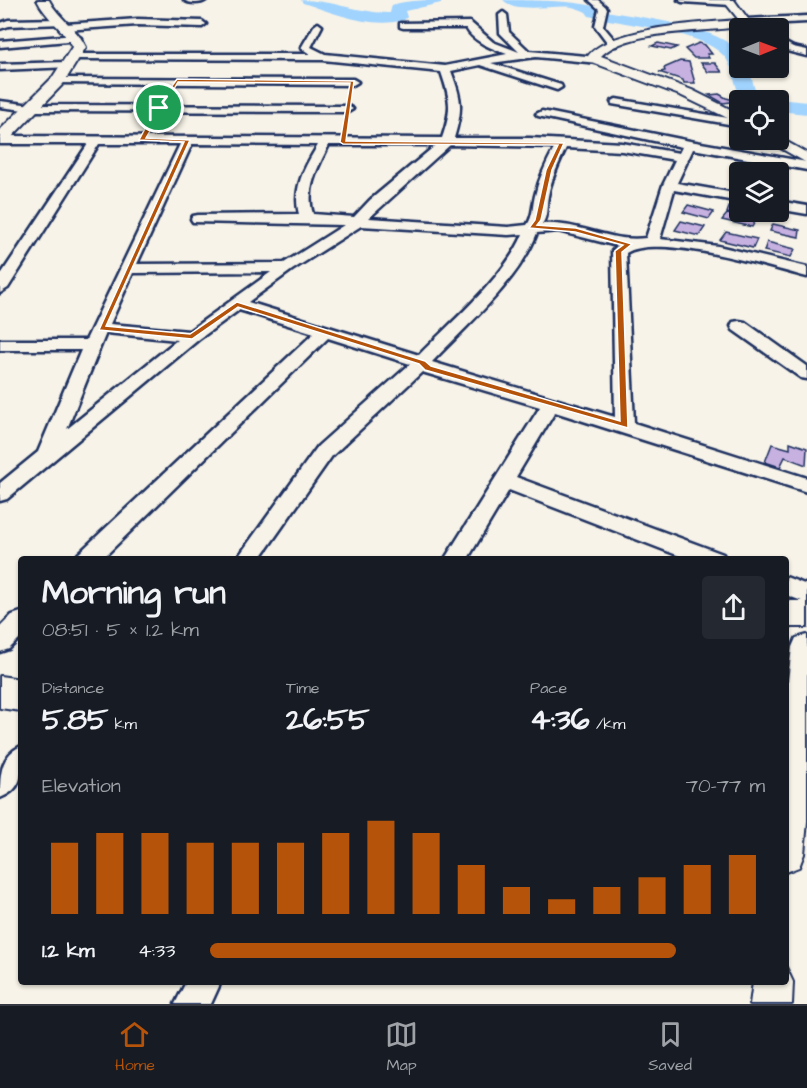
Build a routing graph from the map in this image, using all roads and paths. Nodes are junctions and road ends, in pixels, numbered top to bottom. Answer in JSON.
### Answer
{"nodes":[{"id":1,"x":188,"y":0,"type":"edge"},
{"id":2,"x":202,"y":0,"type":"edge"},
{"id":3,"x":593,"y":0,"type":"edge"},
{"id":4,"x":682,"y":0,"type":"edge"},
{"id":5,"x":730,"y":1,"type":"edge"},
{"id":6,"x":42,"y":7,"type":"edge"},
{"id":7,"x":504,"y":15,"type":"dead end"},
{"id":8,"x":745,"y":18,"type":"edge"},
{"id":9,"x":807,"y":19,"type":"edge"},
{"id":10,"x":789,"y":21,"type":"edge"},
{"id":11,"x":202,"y":24,"type":"dead end"},
{"id":12,"x":62,"y":25,"type":"junction"},
{"id":13,"x":403,"y":25,"type":"dead end"},
{"id":14,"x":729,"y":25,"type":"edge"},
{"id":15,"x":0,"y":26,"type":"edge"},
{"id":16,"x":318,"y":26,"type":"dead end"},
{"id":17,"x":76,"y":38,"type":"junction"},
{"id":18,"x":51,"y":41,"type":"junction"},
{"id":19,"x":0,"y":44,"type":"edge"},
{"id":20,"x":613,"y":44,"type":"junction"},
{"id":21,"x":789,"y":48,"type":"edge"},
{"id":22,"x":807,"y":53,"type":"edge"},
{"id":23,"x":522,"y":55,"type":"junction"},
{"id":24,"x":247,"y":56,"type":"junction"},
{"id":25,"x":323,"y":57,"type":"junction"},
{"id":26,"x":356,"y":60,"type":"junction"},
{"id":27,"x":598,"y":60,"type":"junction"},
{"id":28,"x":72,"y":61,"type":"junction"},
{"id":29,"x":483,"y":64,"type":"junction"},
{"id":30,"x":39,"y":66,"type":"junction"},
{"id":31,"x":0,"y":67,"type":"edge"},
{"id":32,"x":446,"y":69,"type":"junction"},
{"id":33,"x":58,"y":81,"type":"junction"},
{"id":34,"x":175,"y":81,"type":"junction"},
{"id":35,"x":557,"y":87,"type":"dead end"},
{"id":36,"x":616,"y":102,"type":"dead end"},
{"id":37,"x":0,"y":104,"type":"edge"},
{"id":38,"x":32,"y":108,"type":"junction"},
{"id":39,"x":226,"y":109,"type":"junction"},
{"id":40,"x":348,"y":111,"type":"junction"},
{"id":41,"x":542,"y":114,"type":"dead end"},
{"id":42,"x":729,"y":116,"type":"edge"},
{"id":43,"x":729,"y":120,"type":"edge"},
{"id":44,"x":146,"y":132,"type":"junction"},
{"id":45,"x":0,"y":140,"type":"edge"},
{"id":46,"x":96,"y":140,"type":"junction"},
{"id":47,"x":188,"y":140,"type":"junction"},
{"id":48,"x":325,"y":142,"type":"junction"},
{"id":49,"x":447,"y":142,"type":"junction"},
{"id":50,"x":562,"y":144,"type":"junction"},
{"id":51,"x":789,"y":149,"type":"edge"},
{"id":52,"x":687,"y":151,"type":"junction"},
{"id":53,"x":807,"y":159,"type":"edge"},
{"id":54,"x":807,"y":166,"type":"edge"},
{"id":55,"x":669,"y":185,"type":"junction"},
{"id":56,"x":729,"y":196,"type":"edge"},
{"id":57,"x":789,"y":207,"type":"edge"},
{"id":58,"x":807,"y":210,"type":"edge"},
{"id":59,"x":307,"y":218,"type":"junction"},
{"id":60,"x":198,"y":219,"type":"dead end"},
{"id":61,"x":357,"y":222,"type":"junction"},
{"id":62,"x":532,"y":228,"type":"junction"},
{"id":63,"x":652,"y":242,"type":"junction"},
{"id":64,"x":629,"y":244,"type":"junction"},
{"id":65,"x":286,"y":267,"type":"junction"},
{"id":66,"x":128,"y":269,"type":"junction"},
{"id":67,"x":807,"y":272,"type":"edge"},
{"id":68,"x":2,"y":282,"type":"edge"},
{"id":69,"x":237,"y":304,"type":"junction"},
{"id":70,"x":739,"y":326,"type":"dead end"},
{"id":71,"x":101,"y":328,"type":"junction"},
{"id":72,"x":326,"y":331,"type":"junction"},
{"id":73,"x":192,"y":336,"type":"junction"},
{"id":74,"x":0,"y":345,"type":"edge"},
{"id":75,"x":92,"y":345,"type":"junction"},
{"id":76,"x":422,"y":362,"type":"junction"},
{"id":77,"x":807,"y":374,"type":"edge"},
{"id":78,"x":550,"y":405,"type":"junction"},
{"id":79,"x":625,"y":426,"type":"junction"},
{"id":80,"x":48,"y":453,"type":"junction"},
{"id":81,"x":9,"y":478,"type":"edge"},
{"id":82,"x":503,"y":480,"type":"junction"},
{"id":83,"x":807,"y":485,"type":"edge"},
{"id":84,"x":0,"y":494,"type":"edge"},
{"id":85,"x":90,"y":556,"type":"edge"},
{"id":86,"x":250,"y":556,"type":"edge"},
{"id":87,"x":457,"y":556,"type":"edge"},
{"id":88,"x":704,"y":556,"type":"edge"},
{"id":89,"x":789,"y":587,"type":"edge"},
{"id":90,"x":807,"y":594,"type":"edge"},
{"id":91,"x":789,"y":614,"type":"edge"},
{"id":92,"x":807,"y":614,"type":"edge"},
{"id":93,"x":18,"y":625,"type":"edge"},
{"id":94,"x":0,"y":642,"type":"edge"},
{"id":95,"x":807,"y":647,"type":"edge"},
{"id":96,"x":0,"y":692,"type":"edge"},
{"id":97,"x":18,"y":695,"type":"edge"},
{"id":98,"x":18,"y":763,"type":"edge"},
{"id":99,"x":0,"y":785,"type":"edge"},
{"id":100,"x":789,"y":824,"type":"edge"},
{"id":101,"x":202,"y":985,"type":"edge"},
{"id":102,"x":773,"y":985,"type":"edge"},
{"id":103,"x":192,"y":1004,"type":"edge"},
{"id":104,"x":771,"y":1004,"type":"edge"}],
"edges":[{"from":1,"to":2,"type":"street"},
{"from":3,"to":20,"type":"street"},
{"from":4,"to":5,"type":"street"},
{"from":5,"to":8,"type":"street"},
{"from":6,"to":12,"type":"main road"},
{"from":7,"to":23,"type":"street"},
{"from":9,"to":10,"type":"street"},
{"from":11,"to":12,"type":"street"},
{"from":12,"to":15,"type":"street"},
{"from":12,"to":17,"type":"main road"},
{"from":13,"to":23,"type":"street"},
{"from":14,"to":20,"type":"street"},
{"from":16,"to":25,"type":"street"},
{"from":17,"to":18,"type":"street"},
{"from":17,"to":28,"type":"main road"},
{"from":18,"to":19,"type":"street"},
{"from":18,"to":30,"type":"street"},
{"from":20,"to":27,"type":"street"},
{"from":21,"to":22,"type":"street"},
{"from":23,"to":27,"type":"street"},
{"from":23,"to":29,"type":"street"},
{"from":24,"to":25,"type":"street"},
{"from":24,"to":34,"type":"street"},
{"from":24,"to":39,"type":"street"},
{"from":25,"to":26,"type":"street"},
{"from":26,"to":32,"type":"street"},
{"from":26,"to":40,"type":"street"},
{"from":27,"to":42,"type":"street"},
{"from":28,"to":30,"type":"street"},
{"from":28,"to":33,"type":"main road"},
{"from":28,"to":34,"type":"street"},
{"from":29,"to":32,"type":"street"},
{"from":29,"to":35,"type":"street"},
{"from":30,"to":31,"type":"street"},
{"from":32,"to":49,"type":"street"},
{"from":33,"to":34,"type":"street"},
{"from":33,"to":38,"type":"main road"},
{"from":34,"to":38,"type":"street"},
{"from":34,"to":39,"type":"street"},
{"from":34,"to":39,"type":"street"},
{"from":34,"to":44,"type":"street"},
{"from":36,"to":43,"type":"street"},
{"from":37,"to":38,"type":"street"},
{"from":38,"to":45,"type":"main road"},
{"from":39,"to":40,"type":"street"},
{"from":39,"to":40,"type":"street"},
{"from":39,"to":47,"type":"street"},
{"from":39,"to":48,"type":"street"},
{"from":40,"to":48,"type":"street"},
{"from":40,"to":49,"type":"street"},
{"from":41,"to":52,"type":"street"},
{"from":44,"to":46,"type":"street"},
{"from":44,"to":47,"type":"street"},
{"from":45,"to":46,"type":"street"},
{"from":46,"to":68,"type":"street"},
{"from":47,"to":66,"type":"street"},
{"from":48,"to":59,"type":"street"},
{"from":49,"to":50,"type":"street"},
{"from":49,"to":61,"type":"street"},
{"from":50,"to":52,"type":"street"},
{"from":50,"to":62,"type":"street"},
{"from":51,"to":53,"type":"street"},
{"from":52,"to":54,"type":"street"},
{"from":52,"to":55,"type":"street"},
{"from":55,"to":56,"type":"street"},
{"from":55,"to":63,"type":"street"},
{"from":57,"to":58,"type":"street"},
{"from":59,"to":60,"type":"street"},
{"from":59,"to":61,"type":"street"},
{"from":61,"to":62,"type":"street"},
{"from":61,"to":65,"type":"street"},
{"from":62,"to":64,"type":"street"},
{"from":62,"to":76,"type":"street"},
{"from":63,"to":64,"type":"street"},
{"from":63,"to":67,"type":"street"},
{"from":64,"to":79,"type":"street"},
{"from":65,"to":66,"type":"street"},
{"from":65,"to":69,"type":"street"},
{"from":66,"to":71,"type":"street"},
{"from":69,"to":72,"type":"street"},
{"from":69,"to":73,"type":"street"},
{"from":70,"to":77,"type":"street"},
{"from":71,"to":73,"type":"street"},
{"from":71,"to":75,"type":"street"},
{"from":72,"to":76,"type":"street"},
{"from":72,"to":85,"type":"street"},
{"from":73,"to":80,"type":"street"},
{"from":74,"to":75,"type":"street"},
{"from":75,"to":80,"type":"street"},
{"from":76,"to":78,"type":"street"},
{"from":76,"to":86,"type":"street"},
{"from":78,"to":79,"type":"street"},
{"from":78,"to":82,"type":"street"},
{"from":79,"to":83,"type":"street"},
{"from":80,"to":81,"type":"street"},
{"from":81,"to":84,"type":"street"},
{"from":82,"to":87,"type":"street"},
{"from":82,"to":88,"type":"street"},
{"from":89,"to":90,"type":"street"},
{"from":91,"to":92,"type":"main road"},
{"from":93,"to":94,"type":"street"},
{"from":95,"to":100,"type":"street"},
{"from":96,"to":97,"type":"main road"},
{"from":98,"to":99,"type":"street"},
{"from":101,"to":103,"type":"street"},
{"from":102,"to":104,"type":"street"}]}
